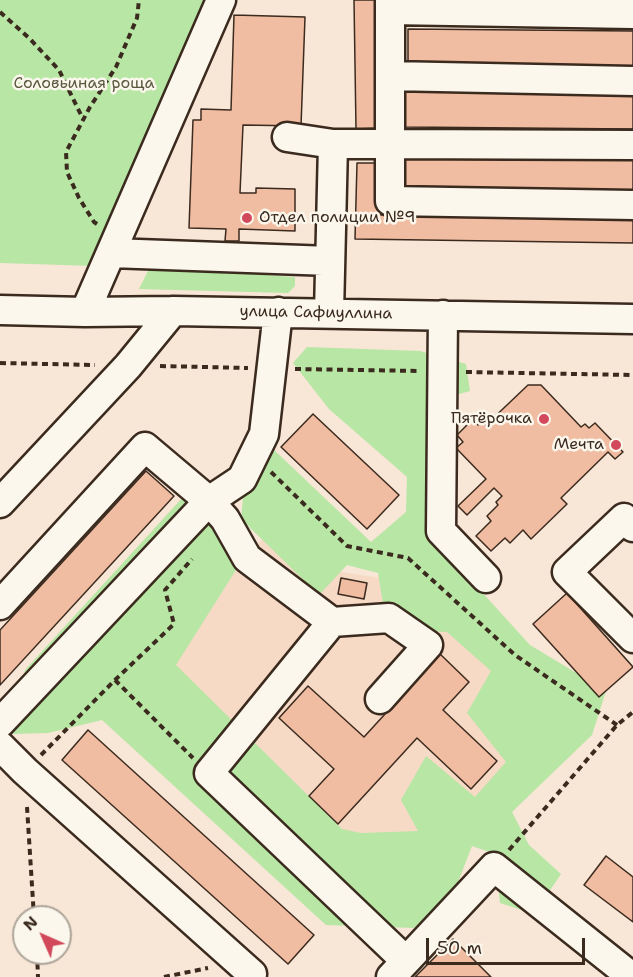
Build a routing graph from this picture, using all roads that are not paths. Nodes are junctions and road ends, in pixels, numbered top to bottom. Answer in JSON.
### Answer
{"nodes":[{"id":1,"x":221,"y":0,"type":"edge"},
{"id":2,"x":390,"y":5,"type":"edge"},
{"id":3,"x":633,"y":14,"type":"edge"},
{"id":4,"x":390,"y":76,"type":"junction"},
{"id":5,"x":633,"y":81,"type":"edge"},
{"id":6,"x":287,"y":137,"type":"dead end"},
{"id":7,"x":333,"y":144,"type":"junction"},
{"id":8,"x":390,"y":144,"type":"junction"},
{"id":9,"x":633,"y":145,"type":"edge"},
{"id":10,"x":633,"y":205,"type":"edge"},
{"id":11,"x":115,"y":245,"type":"junction"},
{"id":12,"x":330,"y":261,"type":"junction"},
{"id":13,"x":0,"y":310,"type":"edge"},
{"id":14,"x":173,"y":311,"type":"junction"},
{"id":15,"x":85,"y":312,"type":"junction"},
{"id":16,"x":278,"y":312,"type":"junction"},
{"id":17,"x":329,"y":313,"type":"junction"},
{"id":18,"x":443,"y":315,"type":"junction"},
{"id":19,"x":633,"y":319,"type":"edge"},
{"id":20,"x":209,"y":501,"type":"junction"},
{"id":21,"x":0,"y":503,"type":"edge"},
{"id":22,"x":633,"y":526,"type":"edge"},
{"id":23,"x":486,"y":578,"type":"dead end"},
{"id":24,"x":0,"y":605,"type":"edge"},
{"id":25,"x":332,"y":622,"type":"junction"},
{"id":26,"x":633,"y":638,"type":"edge"},
{"id":27,"x":380,"y":699,"type":"dead end"},
{"id":28,"x":0,"y":723,"type":"edge"},
{"id":29,"x":0,"y":746,"type":"edge"},
{"id":30,"x":243,"y":969,"type":"edge"},
{"id":31,"x":399,"y":969,"type":"edge"},
{"id":32,"x":632,"y":977,"type":"edge"}],
"edges":[{"from":1,"to":11,"type":"street"},
{"from":2,"to":3,"type":"street"},
{"from":2,"to":4,"type":"street"},
{"from":4,"to":5,"type":"street"},
{"from":4,"to":8,"type":"street"},
{"from":6,"to":7,"type":"street"},
{"from":7,"to":8,"type":"street"},
{"from":7,"to":12,"type":"street"},
{"from":8,"to":9,"type":"street"},
{"from":8,"to":10,"type":"street"},
{"from":11,"to":12,"type":"street"},
{"from":11,"to":15,"type":"street"},
{"from":12,"to":17,"type":"street"},
{"from":13,"to":15,"type":"street","name":"улица Сафиуллина"},
{"from":14,"to":15,"type":"street","name":"улица Сафиуллина"},
{"from":14,"to":16,"type":"street","name":"улица Сафиуллина"},
{"from":14,"to":21,"type":"street"},
{"from":16,"to":17,"type":"street","name":"улица Сафиуллина"},
{"from":16,"to":20,"type":"street"},
{"from":17,"to":18,"type":"street","name":"улица Сафиуллина"},
{"from":18,"to":19,"type":"street","name":"улица Сафиуллина"},
{"from":18,"to":23,"type":"street"},
{"from":20,"to":24,"type":"street"},
{"from":20,"to":25,"type":"street"},
{"from":20,"to":28,"type":"street"},
{"from":22,"to":26,"type":"street"},
{"from":25,"to":27,"type":"street"},
{"from":25,"to":31,"type":"street"},
{"from":29,"to":30,"type":"street"},
{"from":31,"to":32,"type":"street"}]}
